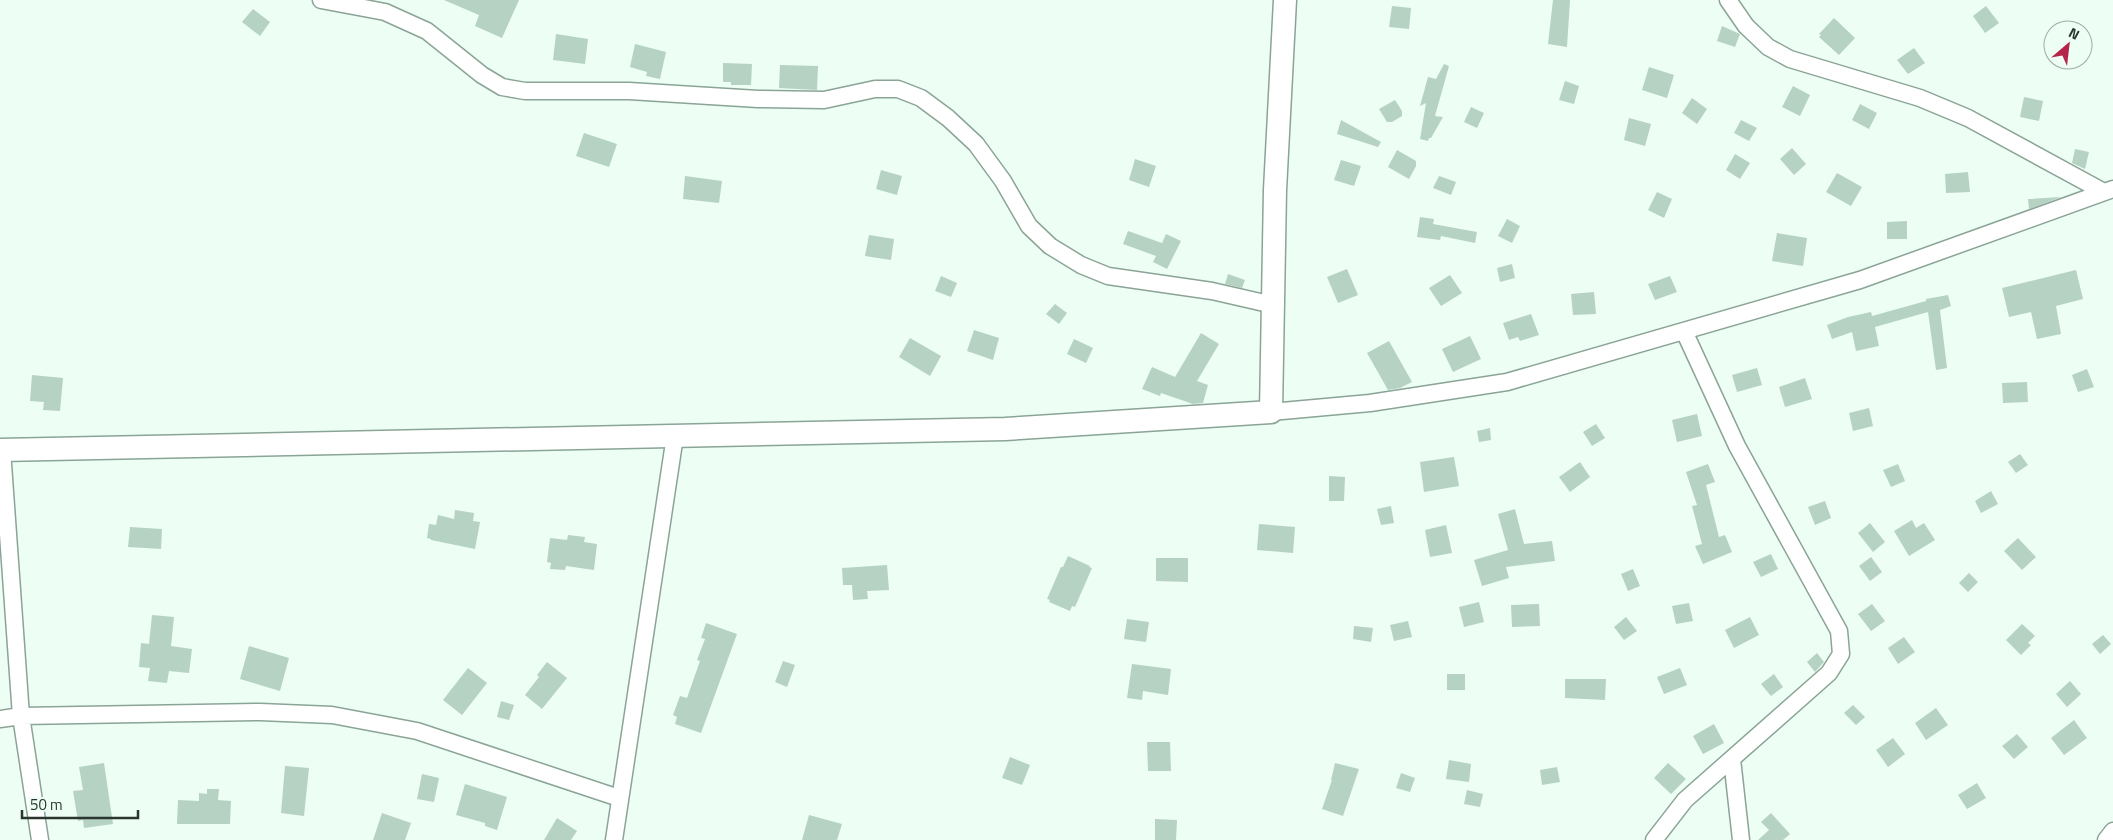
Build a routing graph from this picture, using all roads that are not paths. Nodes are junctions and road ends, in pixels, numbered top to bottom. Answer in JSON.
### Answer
{"nodes":[{"id":1,"x":321,"y":0,"type":"edge"},
{"id":2,"x":1285,"y":0,"type":"edge"},
{"id":3,"x":1728,"y":0,"type":"edge"},
{"id":4,"x":2108,"y":191,"type":"edge"},
{"id":5,"x":1273,"y":305,"type":"junction"},
{"id":6,"x":1684,"y":331,"type":"junction"},
{"id":7,"x":1271,"y":412,"type":"junction"},
{"id":8,"x":675,"y":436,"type":"junction"},
{"id":9,"x":1,"y":450,"type":"edge"},
{"id":10,"x":21,"y":716,"type":"junction"},
{"id":11,"x":0,"y":719,"type":"edge"},
{"id":12,"x":1732,"y":759,"type":"junction"},
{"id":13,"x":619,"y":798,"type":"junction"},
{"id":14,"x":2113,"y":831,"type":"edge"},
{"id":15,"x":40,"y":840,"type":"edge"},
{"id":16,"x":614,"y":840,"type":"edge"},
{"id":17,"x":1654,"y":840,"type":"edge"},
{"id":18,"x":1741,"y":840,"type":"edge"},
{"id":19,"x":2106,"y":840,"type":"edge"}],
"edges":[{"from":1,"to":5,"type":"street"},
{"from":2,"to":5,"type":"street"},
{"from":3,"to":4,"type":"street"},
{"from":4,"to":6,"type":"street"},
{"from":5,"to":7,"type":"street"},
{"from":6,"to":7,"type":"street"},
{"from":6,"to":12,"type":"street"},
{"from":7,"to":8,"type":"street"},
{"from":8,"to":9,"type":"street"},
{"from":8,"to":13,"type":"street"},
{"from":9,"to":10,"type":"street"},
{"from":10,"to":11,"type":"street"},
{"from":10,"to":13,"type":"street"},
{"from":10,"to":15,"type":"street"},
{"from":12,"to":17,"type":"street"},
{"from":12,"to":18,"type":"street"},
{"from":13,"to":16,"type":"street"},
{"from":14,"to":19,"type":"street"}]}
